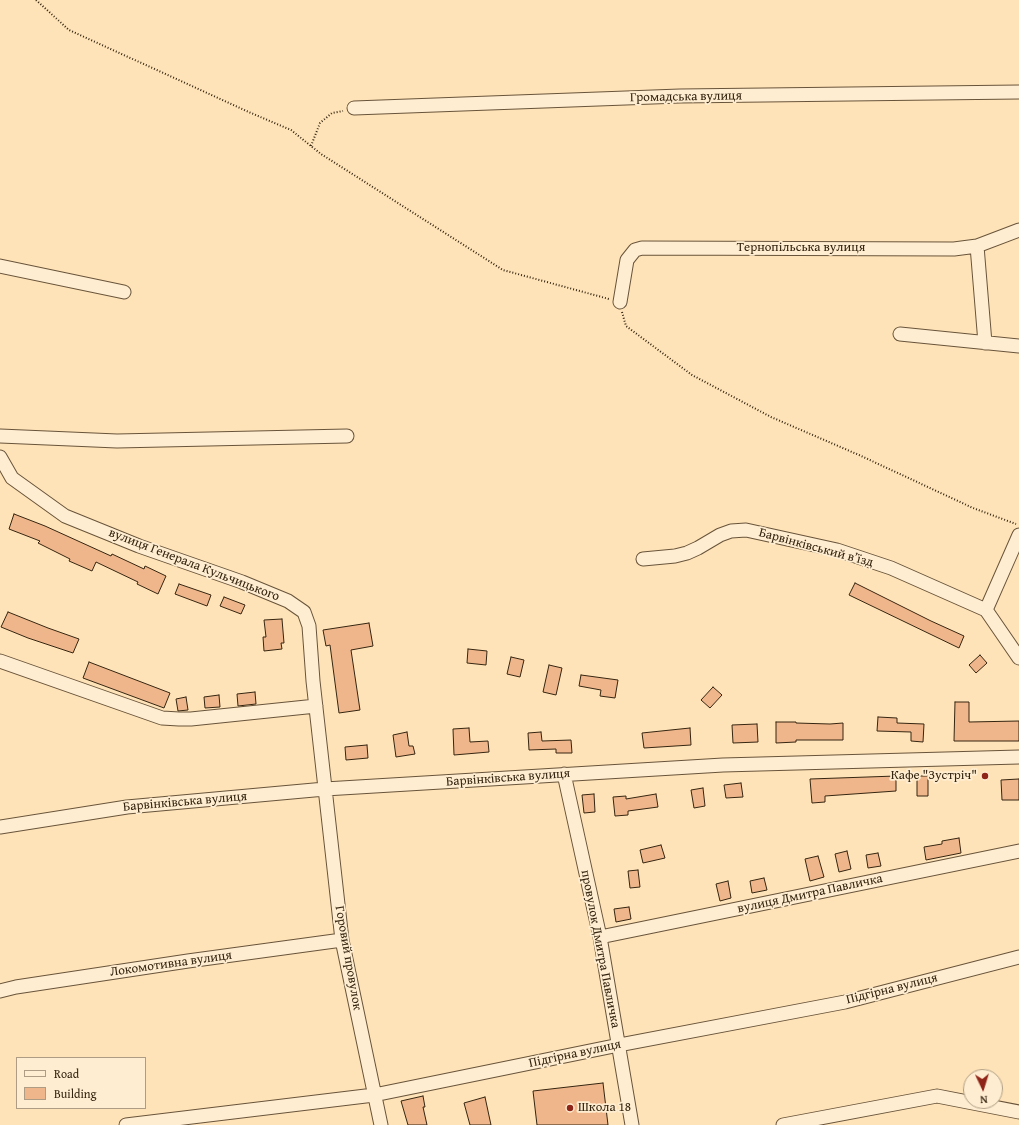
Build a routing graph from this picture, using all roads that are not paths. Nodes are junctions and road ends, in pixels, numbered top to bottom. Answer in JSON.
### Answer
{"nodes":[{"id":1,"x":1019,"y":92,"type":"edge"},
{"id":2,"x":354,"y":108,"type":"road end"},
{"id":3,"x":1019,"y":230,"type":"edge"},
{"id":4,"x":977,"y":246,"type":"junction"},
{"id":5,"x":0,"y":266,"type":"edge"},
{"id":6,"x":124,"y":292,"type":"dead end"},
{"id":7,"x":620,"y":302,"type":"road end"},
{"id":8,"x":900,"y":334,"type":"dead end"},
{"id":9,"x":985,"y":343,"type":"junction"},
{"id":10,"x":1019,"y":346,"type":"edge"},
{"id":11,"x":0,"y":436,"type":"edge"},
{"id":12,"x":347,"y":436,"type":"dead end"},
{"id":13,"x":0,"y":457,"type":"edge"},
{"id":14,"x":1019,"y":535,"type":"edge"},
{"id":15,"x":643,"y":559,"type":"dead end"},
{"id":16,"x":986,"y":610,"type":"junction"},
{"id":17,"x":1019,"y":658,"type":"edge"},
{"id":18,"x":0,"y":661,"type":"edge"},
{"id":19,"x":316,"y":706,"type":"junction"},
{"id":20,"x":1019,"y":756,"type":"edge"},
{"id":21,"x":564,"y":774,"type":"junction"},
{"id":22,"x":325,"y":789,"type":"junction"},
{"id":23,"x":0,"y":828,"type":"edge"},
{"id":24,"x":1019,"y":851,"type":"edge"},
{"id":25,"x":600,"y":937,"type":"junction"},
{"id":26,"x":342,"y":940,"type":"junction"},
{"id":27,"x":1019,"y":957,"type":"edge"},
{"id":28,"x":0,"y":991,"type":"edge"},
{"id":29,"x":619,"y":1045,"type":"junction"},
{"id":30,"x":374,"y":1095,"type":"junction"},
{"id":31,"x":1019,"y":1112,"type":"edge"},
{"id":32,"x":126,"y":1125,"type":"edge"},
{"id":33,"x":381,"y":1125,"type":"edge"},
{"id":34,"x":632,"y":1125,"type":"edge"},
{"id":35,"x":783,"y":1125,"type":"edge"}],
"edges":[{"from":1,"to":2,"type":"street","name":"Громадська вулиця"},
{"from":3,"to":4,"type":"street","name":"Тернопільська вулиця"},
{"from":4,"to":7,"type":"street","name":"Тернопільська вулиця"},
{"from":4,"to":9,"type":"street"},
{"from":5,"to":6,"type":"street"},
{"from":8,"to":9,"type":"street"},
{"from":9,"to":10,"type":"street"},
{"from":11,"to":12,"type":"street"},
{"from":13,"to":19,"type":"street","name":"вулиця Генерала Кульчицького"},
{"from":14,"to":16,"type":"street"},
{"from":15,"to":16,"type":"street","name":"Барвінківський в’їзд"},
{"from":16,"to":17,"type":"street"},
{"from":18,"to":19,"type":"street"},
{"from":19,"to":22,"type":"street","name":"вулиця Генерала Кульчицького"},
{"from":20,"to":21,"type":"street","name":"Барвінківська вулиця"},
{"from":21,"to":22,"type":"street","name":"Барвінківська вулиця"},
{"from":21,"to":25,"type":"street","name":"провулок Дмитра Павличка"},
{"from":22,"to":23,"type":"street","name":"Барвінківська вулиця"},
{"from":22,"to":26,"type":"street","name":"Горовий провулок"},
{"from":24,"to":25,"type":"street","name":"вулиця Дмитра Павличка"},
{"from":25,"to":29,"type":"street","name":"провулок Дмитра Павличка"},
{"from":26,"to":28,"type":"street","name":"Локомотивна вулиця"},
{"from":26,"to":30,"type":"street","name":"Горовий провулок"},
{"from":27,"to":29,"type":"street","name":"Підгірна вулиця"},
{"from":29,"to":30,"type":"street","name":"Підгірна вулиця"},
{"from":29,"to":34,"type":"street","name":"провулок Дмитра Павличка"},
{"from":30,"to":32,"type":"street","name":"Підгірна вулиця"},
{"from":30,"to":33,"type":"street","name":"Горовий провулок"},
{"from":31,"to":35,"type":"street"}]}
